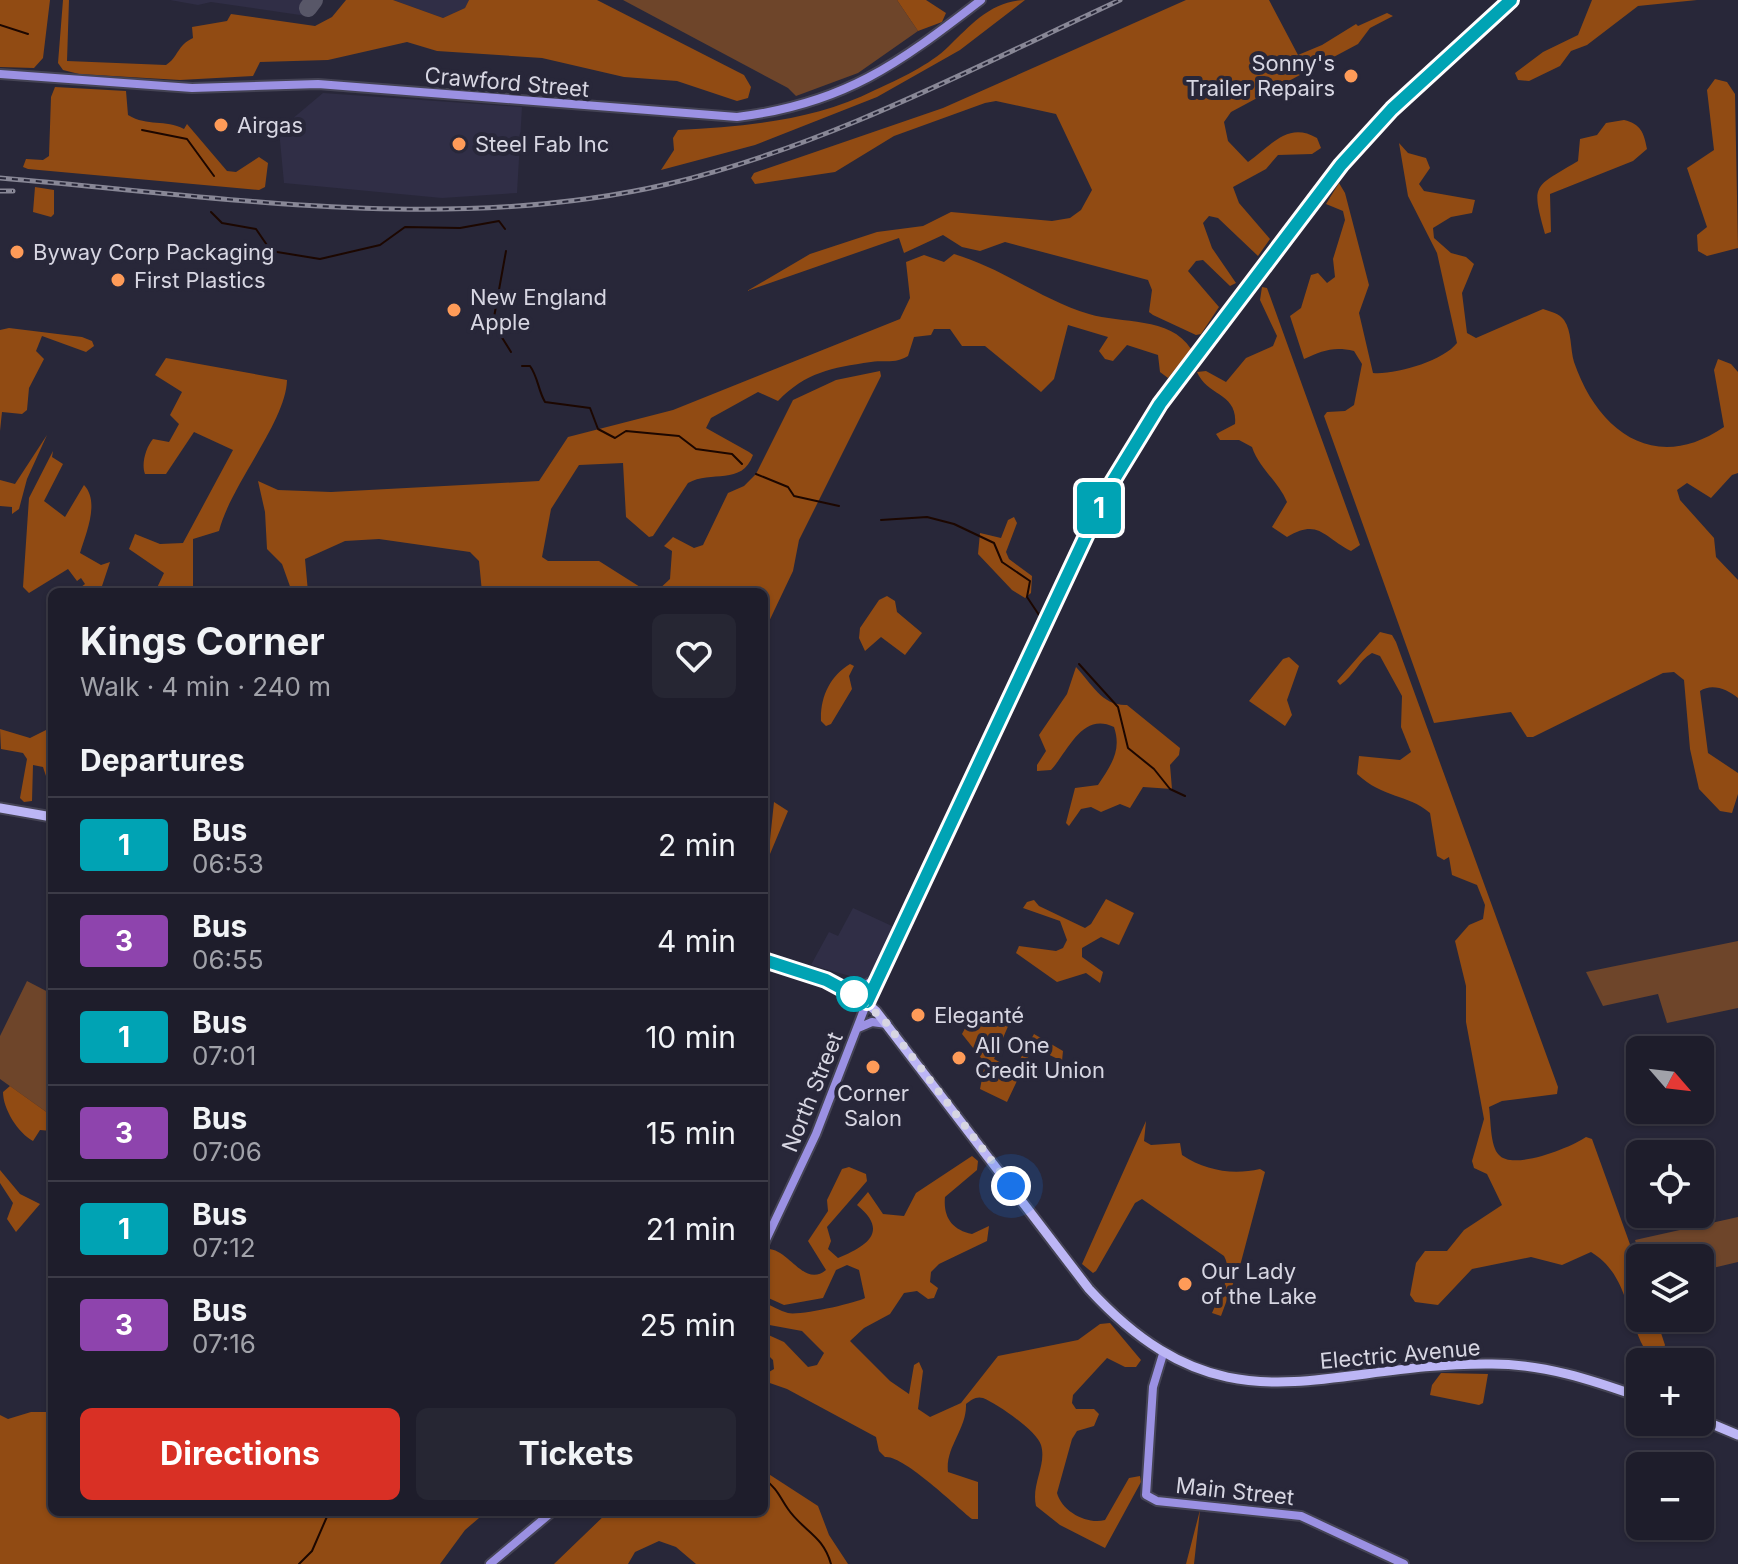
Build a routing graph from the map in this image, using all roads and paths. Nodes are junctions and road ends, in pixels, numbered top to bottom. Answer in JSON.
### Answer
{"nodes":[{"id":1,"x":981,"y":0,"type":"edge"},
{"id":2,"x":1511,"y":0,"type":"edge"},
{"id":3,"x":0,"y":74,"type":"edge"},
{"id":4,"x":0,"y":808,"type":"edge"},
{"id":5,"x":48,"y":816,"type":"edge"},
{"id":6,"x":768,"y":961,"type":"edge"},
{"id":7,"x":879,"y":977,"type":"junction"},
{"id":8,"x":841,"y":987,"type":"junction"},
{"id":9,"x":867,"y":1002,"type":"junction"},
{"id":10,"x":887,"y":1024,"type":"junction"},
{"id":11,"x":857,"y":1029,"type":"junction"},
{"id":12,"x":768,"y":1236,"type":"edge"},
{"id":13,"x":1163,"y":1354,"type":"junction"},
{"id":14,"x":1626,"y":1392,"type":"edge"},
{"id":15,"x":1714,"y":1425,"type":"edge"},
{"id":16,"x":1738,"y":1435,"type":"edge"},
{"id":17,"x":547,"y":1516,"type":"edge"},
{"id":18,"x":490,"y":1564,"type":"edge"},
{"id":19,"x":1404,"y":1564,"type":"edge"}],
"edges":[{"from":1,"to":3,"type":"main road","name":"Crawford Street"},
{"from":2,"to":7,"type":"main road","name":"North Street"},
{"from":4,"to":5,"type":"main road"},
{"from":6,"to":8,"type":"main road"},
{"from":7,"to":8,"type":"main road"},
{"from":7,"to":9,"type":"main road","name":"North Street"},
{"from":8,"to":9,"type":"main road"},
{"from":9,"to":10,"type":"main road"},
{"from":9,"to":11,"type":"main road","name":"North Street"},
{"from":10,"to":11,"type":"main road"},
{"from":10,"to":13,"type":"main road"},
{"from":11,"to":12,"type":"main road","name":"North Street"},
{"from":13,"to":14,"type":"main road","name":"Electric Avenue"},
{"from":13,"to":19,"type":"main road","name":"Main Street"},
{"from":15,"to":16,"type":"main road"},
{"from":17,"to":18,"type":"main road"}]}
